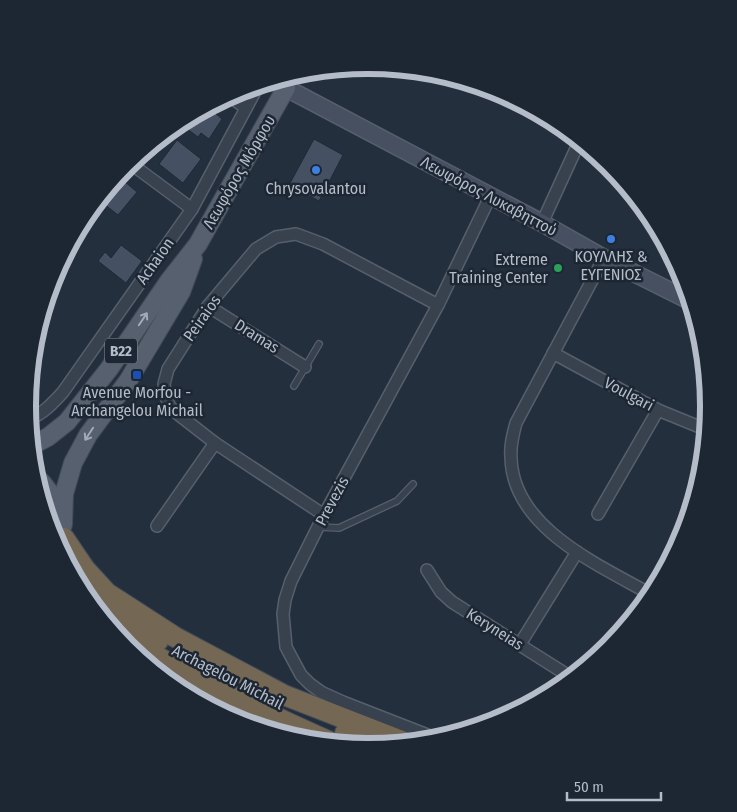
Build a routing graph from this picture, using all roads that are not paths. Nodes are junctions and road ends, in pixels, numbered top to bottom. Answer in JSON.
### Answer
{"nodes":[{"id":1,"x":293,"y":83,"type":"edge"},
{"id":2,"x":288,"y":84,"type":"edge"},
{"id":3,"x":253,"y":94,"type":"edge"},
{"id":4,"x":236,"y":101,"type":"edge"},
{"id":5,"x":246,"y":108,"type":"junction"},
{"id":6,"x":577,"y":147,"type":"edge"},
{"id":7,"x":137,"y":168,"type":"edge"},
{"id":8,"x":490,"y":197,"type":"junction"},
{"id":9,"x":192,"y":209,"type":"junction"},
{"id":10,"x":542,"y":223,"type":"junction"},
{"id":11,"x":198,"y":244,"type":"junction"},
{"id":12,"x":604,"y":258,"type":"junction"},
{"id":13,"x":682,"y":297,"type":"edge"},
{"id":14,"x":438,"y":305,"type":"junction"},
{"id":15,"x":208,"y":306,"type":"junction"},
{"id":16,"x":319,"y":344,"type":"dead end"},
{"id":17,"x":553,"y":353,"type":"junction"},
{"id":18,"x":305,"y":367,"type":"junction"},
{"id":19,"x":294,"y":386,"type":"dead end"},
{"id":20,"x":658,"y":410,"type":"junction"},
{"id":21,"x":36,"y":417,"type":"edge"},
{"id":22,"x":700,"y":427,"type":"edge"},
{"id":23,"x":38,"y":442,"type":"edge"},
{"id":24,"x":215,"y":443,"type":"junction"},
{"id":25,"x":413,"y":484,"type":"dead end"},
{"id":26,"x":47,"y":489,"type":"edge"},
{"id":27,"x":598,"y":514,"type":"dead end"},
{"id":28,"x":324,"y":515,"type":"junction"},
{"id":29,"x":157,"y":526,"type":"dead end"},
{"id":30,"x":319,"y":526,"type":"junction"},
{"id":31,"x":61,"y":530,"type":"edge"},
{"id":32,"x":62,"y":533,"type":"edge"},
{"id":33,"x":67,"y":544,"type":"edge"},
{"id":34,"x":577,"y":552,"type":"junction"},
{"id":35,"x":427,"y":570,"type":"dead end"},
{"id":36,"x":645,"y":591,"type":"edge"},
{"id":37,"x":106,"y":609,"type":"edge"},
{"id":38,"x":520,"y":644,"type":"junction"},
{"id":39,"x":140,"y":647,"type":"edge"},
{"id":40,"x":565,"y":674,"type":"edge"},
{"id":41,"x":310,"y":733,"type":"edge"},
{"id":42,"x":424,"y":733,"type":"edge"},
{"id":43,"x":394,"y":737,"type":"edge"},
{"id":44,"x":357,"y":738,"type":"edge"}],
"edges":[{"from":1,"to":8,"type":"main road","name":"Λεωφόρος Λυκαβηττού"},
{"from":2,"to":11,"type":"main road","name":"Λεωφόρος Μόρφου","number":"B22"},
{"from":3,"to":5,"type":"street","name":"Achaion"},
{"from":4,"to":5,"type":"street"},
{"from":5,"to":9,"type":"street","name":"Achaion"},
{"from":6,"to":10,"type":"street"},
{"from":7,"to":9,"type":"street"},
{"from":8,"to":10,"type":"main road","name":"Λεωφόρος Λυκαβηττού"},
{"from":8,"to":14,"type":"street","name":"Prevezis"},
{"from":9,"to":21,"type":"street","name":"Achaion"},
{"from":10,"to":12,"type":"main road","name":"Λεωφόρος Λυκαβηττού"},
{"from":23,"to":11,"type":"main road","name":"Λεωφόρος Μόρφου","number":"B22","one_way":true},
{"from":11,"to":32,"type":"main road","name":"Λεωφόρος Μόρφου","number":"B22","one_way":true},
{"from":12,"to":13,"type":"main road","name":"Λεωφόρος Λυκαβηττού"},
{"from":12,"to":17,"type":"street"},
{"from":14,"to":15,"type":"street","name":"Peiraios"},
{"from":14,"to":28,"type":"street","name":"Prevezis"},
{"from":15,"to":18,"type":"street","name":"Dramas"},
{"from":15,"to":24,"type":"street","name":"Peiraios"},
{"from":16,"to":18,"type":"lane"},
{"from":17,"to":20,"type":"street","name":"Voulgari"},
{"from":17,"to":34,"type":"street"},
{"from":18,"to":19,"type":"lane"},
{"from":20,"to":22,"type":"street","name":"Voulgari"},
{"from":20,"to":27,"type":"street"},
{"from":24,"to":28,"type":"street","name":"Peiraios"},
{"from":24,"to":29,"type":"street"},
{"from":25,"to":30,"type":"lane"},
{"from":26,"to":31,"type":"main road"},
{"from":28,"to":30,"type":"street","name":"Prevezis"},
{"from":30,"to":42,"type":"street","name":"Prevezis"},
{"from":33,"to":43,"type":"highway"},
{"from":34,"to":36,"type":"street"},
{"from":34,"to":38,"type":"street"},
{"from":35,"to":38,"type":"street","name":"Keryneias"},
{"from":37,"to":44,"type":"highway","name":"Archagelou Michail"},
{"from":38,"to":40,"type":"street","name":"Keryneias"},
{"from":39,"to":41,"type":"highway","name":"Archagelou Michail"}]}
